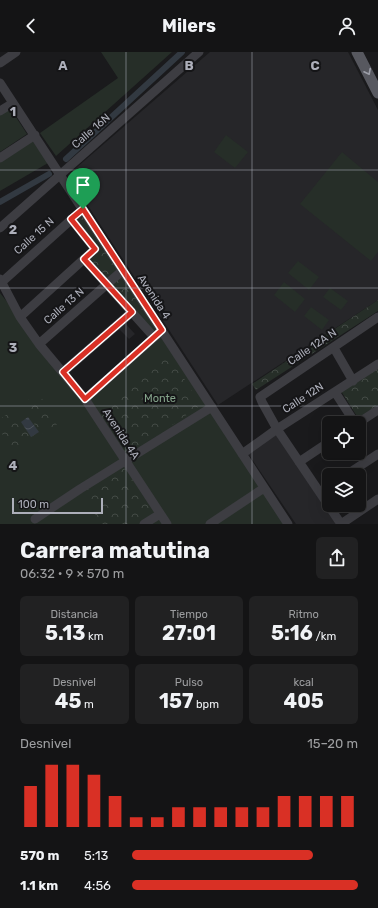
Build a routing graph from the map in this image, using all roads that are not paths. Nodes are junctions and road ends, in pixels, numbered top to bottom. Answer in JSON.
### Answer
{"nodes":[{"id":1,"x":16,"y":52,"type":"edge"},
{"id":2,"x":199,"y":52,"type":"edge"},
{"id":3,"x":357,"y":52,"type":"edge"},
{"id":4,"x":0,"y":63,"type":"edge"},
{"id":5,"x":0,"y":83,"type":"edge"},
{"id":6,"x":378,"y":93,"type":"edge"},
{"id":7,"x":13,"y":103,"type":"junction"},
{"id":8,"x":0,"y":111,"type":"edge"},
{"id":9,"x":35,"y":135,"type":"junction"},
{"id":10,"x":0,"y":158,"type":"edge"},
{"id":11,"x":60,"y":174,"type":"junction"},
{"id":12,"x":83,"y":209,"type":"junction"},
{"id":13,"x":71,"y":219,"type":"junction"},
{"id":14,"x":0,"y":228,"type":"edge"},
{"id":15,"x":84,"y":259,"type":"junction"},
{"id":16,"x":123,"y":270,"type":"junction"},
{"id":17,"x":1,"y":280,"type":"edge"},
{"id":18,"x":107,"y":285,"type":"junction"},
{"id":19,"x":132,"y":312,"type":"junction"},
{"id":20,"x":20,"y":317,"type":"junction"},
{"id":21,"x":378,"y":317,"type":"edge"},
{"id":22,"x":162,"y":330,"type":"junction"},
{"id":23,"x":154,"y":337,"type":"junction"},
{"id":24,"x":40,"y":344,"type":"junction"},
{"id":25,"x":334,"y":348,"type":"junction"},
{"id":26,"x":378,"y":364,"type":"edge"},
{"id":27,"x":63,"y":372,"type":"junction"},
{"id":28,"x":353,"y":380,"type":"junction"},
{"id":29,"x":336,"y":392,"type":"junction"},
{"id":30,"x":85,"y":399,"type":"junction"},
{"id":31,"x":212,"y":407,"type":"junction"},
{"id":32,"x":377,"y":414,"type":"edge"},
{"id":33,"x":351,"y":416,"type":"edge"},
{"id":34,"x":366,"y":419,"type":"edge"},
{"id":35,"x":277,"y":429,"type":"junction"},
{"id":36,"x":322,"y":447,"type":"edge"},
{"id":37,"x":242,"y":454,"type":"junction"},
{"id":38,"x":378,"y":455,"type":"edge"},
{"id":39,"x":125,"y":461,"type":"junction"},
{"id":40,"x":299,"y":462,"type":"junction"},
{"id":41,"x":357,"y":468,"type":"edge"},
{"id":42,"x":264,"y":488,"type":"junction"},
{"id":43,"x":320,"y":492,"type":"joint"},
{"id":44,"x":378,"y":499,"type":"edge"},
{"id":45,"x":160,"y":514,"type":"junction"},
{"id":46,"x":35,"y":519,"type":"dead end"},
{"id":47,"x":144,"y":524,"type":"edge"},
{"id":48,"x":167,"y":524,"type":"edge"},
{"id":49,"x":210,"y":524,"type":"edge"},
{"id":50,"x":288,"y":524,"type":"edge"},
{"id":51,"x":341,"y":524,"type":"edge"}],
"edges":[{"from":1,"to":4,"type":"street"},
{"from":2,"to":11,"type":"street","name":"Calle 16N"},
{"from":3,"to":6,"type":"main road","one_way":true},
{"from":5,"to":7,"type":"street","name":"Avenida 4"},
{"from":7,"to":8,"type":"street"},
{"from":7,"to":9,"type":"street","name":"Avenida 4"},
{"from":9,"to":10,"type":"street"},
{"from":9,"to":11,"type":"street","name":"Avenida 4"},
{"from":11,"to":12,"type":"street","name":"Avenida 4"},
{"from":11,"to":14,"type":"street","name":"Calle 16N"},
{"from":12,"to":13,"type":"street","name":"Calle 15 N"},
{"from":12,"to":16,"type":"street","name":"Avenida 4"},
{"from":13,"to":15,"type":"street"},
{"from":13,"to":17,"type":"street","name":"Calle 15 N"},
{"from":15,"to":18,"type":"street"},
{"from":15,"to":20,"type":"street"},
{"from":16,"to":18,"type":"street","name":"Calle 13 N"},
{"from":16,"to":22,"type":"street","name":"Avenida 4"},
{"from":17,"to":20,"type":"street","name":"Avenida 4A"},
{"from":18,"to":19,"type":"street"},
{"from":18,"to":24,"type":"street","name":"Calle 13 N"},
{"from":19,"to":23,"type":"street"},
{"from":19,"to":27,"type":"street"},
{"from":20,"to":24,"type":"street","name":"Avenida 4A"},
{"from":21,"to":25,"type":"street","name":"Calle 12A N"},
{"from":22,"to":23,"type":"street"},
{"from":22,"to":31,"type":"street","name":"Avenida 4"},
{"from":23,"to":30,"type":"street"},
{"from":24,"to":27,"type":"street","name":"Avenida 4A"},
{"from":25,"to":28,"type":"street"},
{"from":25,"to":35,"type":"street","name":"Calle 12A N"},
{"from":26,"to":28,"type":"street","name":"Calle 12N"},
{"from":27,"to":30,"type":"street","name":"Avenida 4A"},
{"from":28,"to":29,"type":"street","name":"Calle 12N"},
{"from":29,"to":33,"type":"street"},
{"from":29,"to":35,"type":"street","name":"Calle 12N"},
{"from":30,"to":39,"type":"street","name":"Avenida 4A"},
{"from":31,"to":37,"type":"street","name":"Avenida 4"},
{"from":31,"to":39,"type":"street"},
{"from":32,"to":34,"type":"street"},
{"from":35,"to":37,"type":"street","name":"Calle 12N"},
{"from":35,"to":40,"type":"street"},
{"from":36,"to":40,"type":"street"},
{"from":37,"to":42,"type":"street","name":"Avenida 4"},
{"from":38,"to":41,"type":"street"},
{"from":39,"to":45,"type":"street","name":"Avenida 4A"},
{"from":39,"to":46,"type":"street"},
{"from":40,"to":43,"type":"street"},
{"from":42,"to":49,"type":"street"},
{"from":42,"to":50,"type":"street","name":"Avenida 4"},
{"from":43,"to":51,"type":"street"},
{"from":44,"to":51,"type":"street"},
{"from":45,"to":47,"type":"street"},
{"from":45,"to":48,"type":"street","name":"Avenida 4A"}]}
